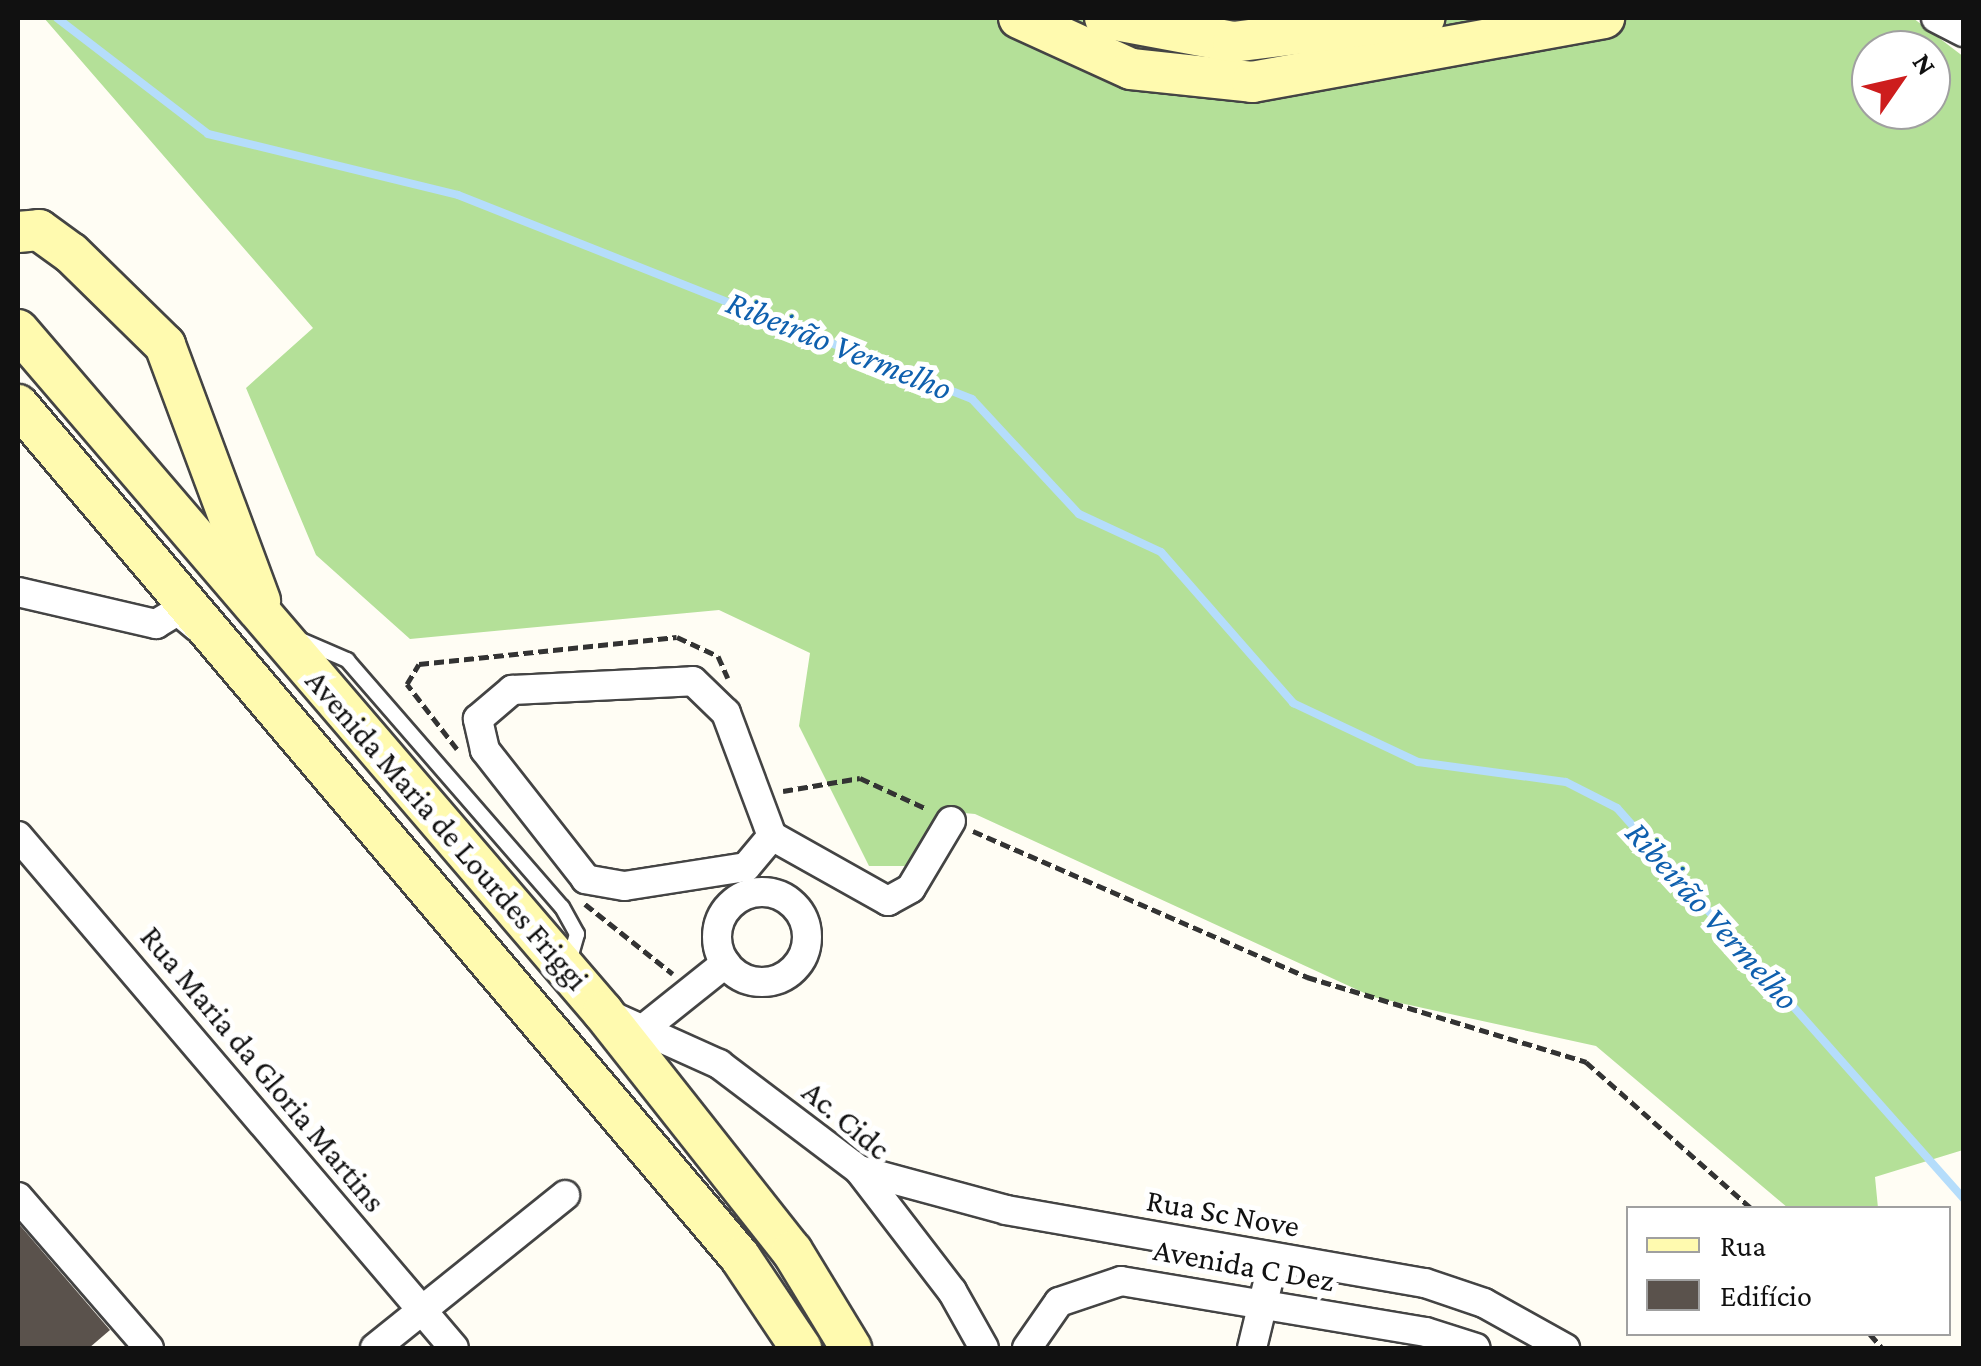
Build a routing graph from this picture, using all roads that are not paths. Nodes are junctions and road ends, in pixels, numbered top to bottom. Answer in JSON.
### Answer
{"nodes":[{"id":1,"x":1019,"y":18,"type":"edge"},
{"id":2,"x":1105,"y":18,"type":"edge"},
{"id":3,"x":1424,"y":18,"type":"edge"},
{"id":4,"x":1604,"y":18,"type":"edge"},
{"id":5,"x":1936,"y":18,"type":"edge"},
{"id":6,"x":1962,"y":24,"type":"edge"},
{"id":7,"x":25,"y":227,"type":"edge"},
{"id":8,"x":18,"y":330,"type":"edge"},
{"id":9,"x":18,"y":404,"type":"edge"},
{"id":10,"x":220,"y":567,"type":"junction"},
{"id":11,"x":18,"y":592,"type":"edge"},
{"id":12,"x":156,"y":624,"type":"junction"},
{"id":13,"x":197,"y":627,"type":"junction"},
{"id":14,"x":273,"y":627,"type":"junction"},
{"id":15,"x":241,"y":660,"type":"junction"},
{"id":16,"x":952,"y":821,"type":"road end"},
{"id":17,"x":18,"y":836,"type":"edge"},
{"id":18,"x":772,"y":836,"type":"junction"},
{"id":19,"x":829,"y":869,"type":"junction"},
{"id":20,"x":759,"y":885,"type":"junction"},
{"id":21,"x":726,"y":963,"type":"junction"},
{"id":22,"x":604,"y":1012,"type":"junction"},
{"id":23,"x":642,"y":1030,"type":"junction"},
{"id":24,"x":859,"y":1170,"type":"junction"},
{"id":25,"x":565,"y":1195,"type":"dead end"},
{"id":26,"x":18,"y":1197,"type":"edge"},
{"id":27,"x":1274,"y":1258,"type":"junction"},
{"id":28,"x":1262,"y":1302,"type":"junction"},
{"id":29,"x":422,"y":1310,"type":"junction"},
{"id":30,"x":149,"y":1348,"type":"edge"},
{"id":31,"x":374,"y":1348,"type":"edge"},
{"id":32,"x":454,"y":1348,"type":"edge"},
{"id":33,"x":801,"y":1348,"type":"edge"},
{"id":34,"x":851,"y":1348,"type":"edge"},
{"id":35,"x":984,"y":1348,"type":"edge"},
{"id":36,"x":1027,"y":1348,"type":"edge"},
{"id":37,"x":1252,"y":1348,"type":"edge"},
{"id":38,"x":1476,"y":1348,"type":"edge"},
{"id":39,"x":1565,"y":1348,"type":"edge"}],
"edges":[{"from":1,"to":4,"type":"street"},
{"from":2,"to":3,"type":"street"},
{"from":5,"to":6,"type":"street"},
{"from":7,"to":14,"type":"street"},
{"from":8,"to":10,"type":"street","name":"Avenida Maria de Lourdes Friggi"},
{"from":9,"to":13,"type":"street","name":"Avenida Maria de Lourdes Friggi"},
{"from":10,"to":13,"type":"street"},
{"from":10,"to":14,"type":"street","name":"Avenida Maria de Lourdes Friggi"},
{"from":11,"to":12,"type":"street"},
{"from":12,"to":13,"type":"street"},
{"from":12,"to":15,"type":"street"},
{"from":13,"to":15,"type":"street","name":"Avenida Maria de Lourdes Friggi"},
{"from":14,"to":22,"type":"street","name":"Avenida Maria de Lourdes Friggi"},
{"from":15,"to":33,"type":"street","name":"Avenida Maria de Lourdes Friggi"},
{"from":16,"to":19,"type":"street"},
{"from":17,"to":29,"type":"street","name":"Rua Maria da Gloria Martins"},
{"from":18,"to":19,"type":"street"},
{"from":18,"to":20,"type":"street"},
{"from":18,"to":20,"type":"street"},
{"from":19,"to":20,"type":"street"},
{"from":20,"to":21,"type":"street"},
{"from":20,"to":21,"type":"street"},
{"from":21,"to":23,"type":"street"},
{"from":22,"to":23,"type":"street","name":"Ac. Cidc"},
{"from":22,"to":34,"type":"street","name":"Avenida Maria de Lourdes Friggi"},
{"from":23,"to":24,"type":"street","name":"Ac. Cidc"},
{"from":24,"to":27,"type":"street","name":"Rua Sc Nove"},
{"from":24,"to":35,"type":"street","name":"Ac. Cidc"},
{"from":25,"to":29,"type":"street"},
{"from":26,"to":30,"type":"street"},
{"from":27,"to":28,"type":"street"},
{"from":27,"to":39,"type":"street","name":"Rua Sc Nove"},
{"from":28,"to":36,"type":"street","name":"Avenida C Dez"},
{"from":28,"to":37,"type":"street"},
{"from":28,"to":38,"type":"street","name":"Avenida C Dez"},
{"from":29,"to":31,"type":"street"},
{"from":29,"to":32,"type":"street","name":"Rua Maria da Gloria Martins"}]}
